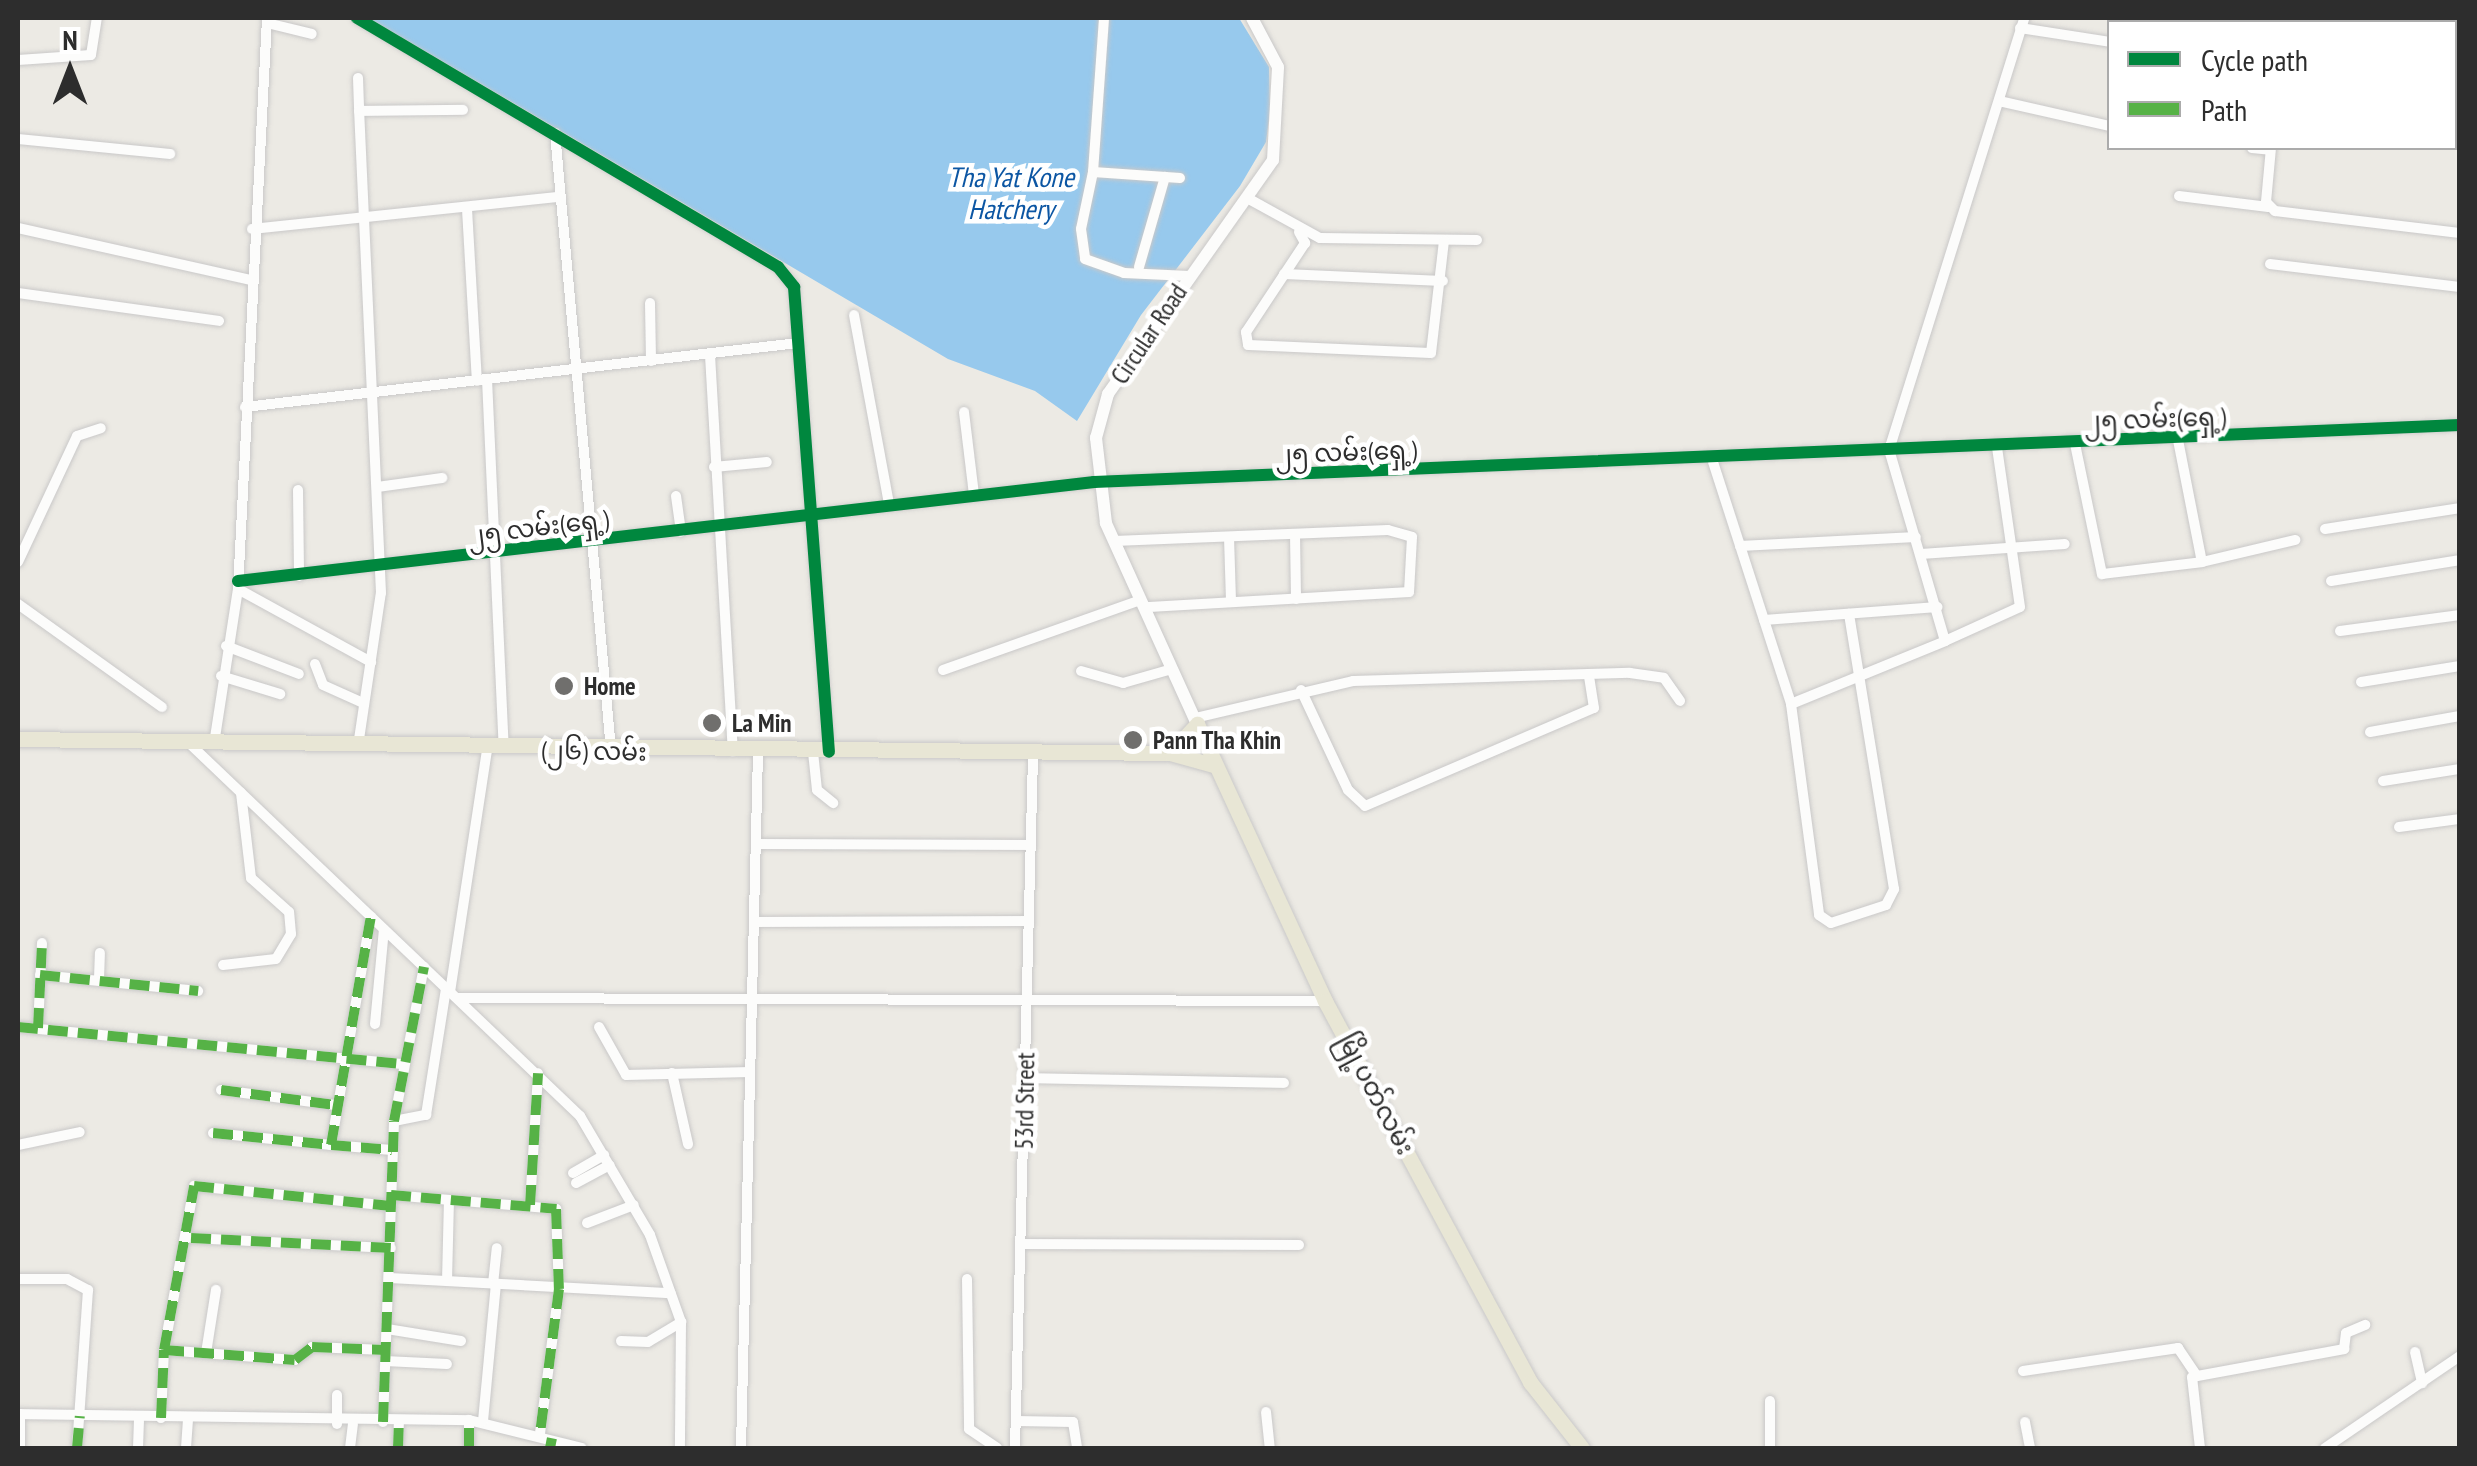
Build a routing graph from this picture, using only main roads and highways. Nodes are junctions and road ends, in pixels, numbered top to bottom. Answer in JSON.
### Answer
{"nodes":[{"id":1,"x":18,"y":739,"type":"edge"},
{"id":2,"x":1170,"y":754,"type":"junction"},
{"id":3,"x":1213,"y":765,"type":"junction"},
{"id":4,"x":1582,"y":1448,"type":"edge"}],
"edges":[{"from":1,"to":2,"type":"main road","name":"(၂၆) လမ်း"},
{"from":2,"to":3,"type":"main road","name":"(၂၆) လမ်း"},
{"from":2,"to":3,"type":"main road","name":"မြို့ပတ်လမ်း"},
{"from":3,"to":4,"type":"main road","name":"မြို့ပတ်လမ်း"}]}
